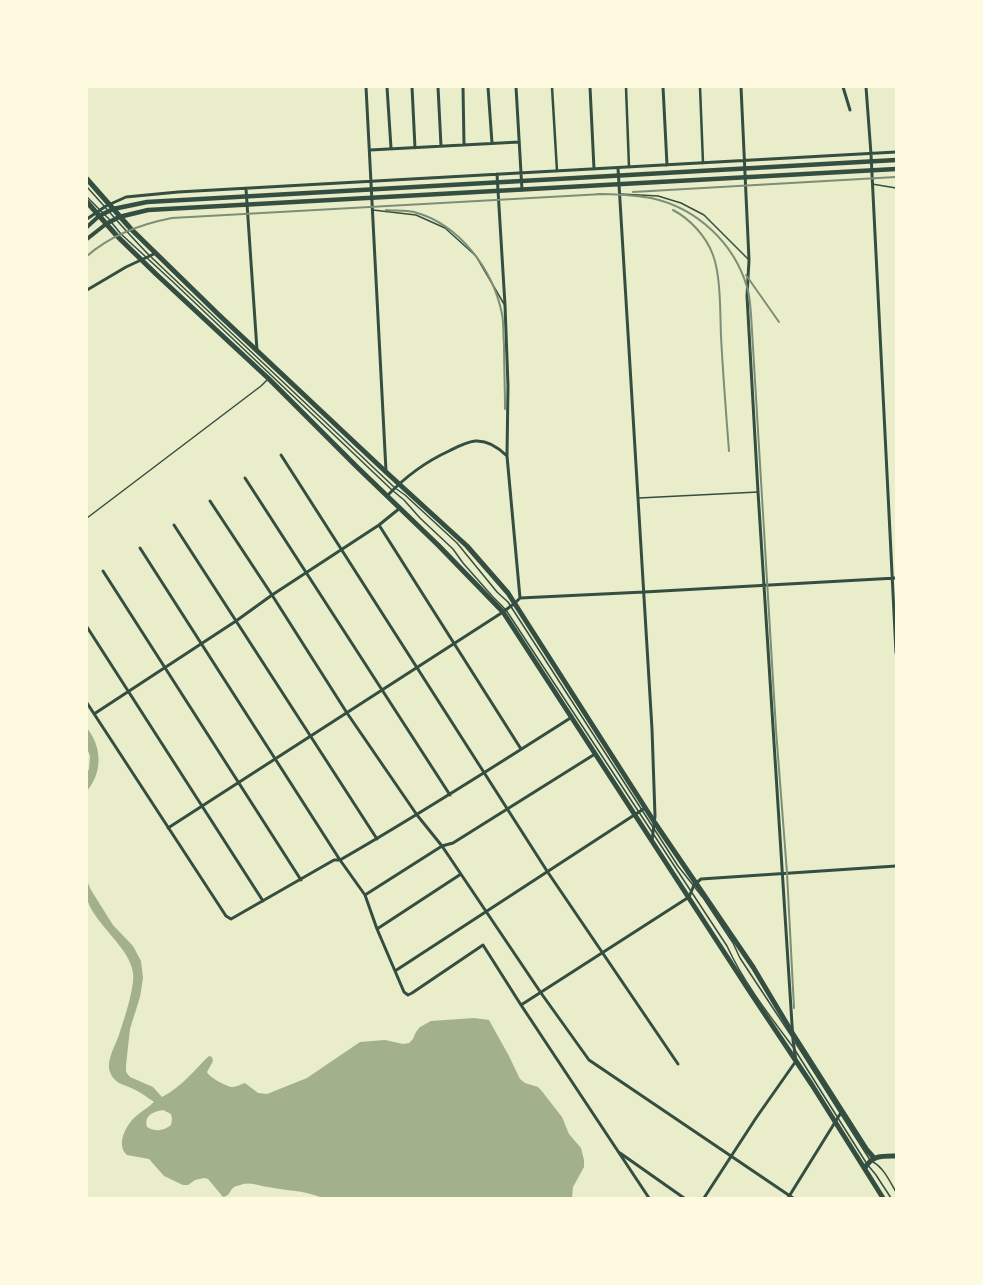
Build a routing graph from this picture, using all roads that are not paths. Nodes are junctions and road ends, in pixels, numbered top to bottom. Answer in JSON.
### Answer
{"nodes":[{"id":1,"x":366,"y":87,"type":"edge"},
{"id":2,"x":387,"y":87,"type":"edge"},
{"id":3,"x":412,"y":87,"type":"edge"},
{"id":4,"x":438,"y":87,"type":"edge"},
{"id":5,"x":463,"y":87,"type":"edge"},
{"id":6,"x":488,"y":87,"type":"edge"},
{"id":7,"x":516,"y":87,"type":"edge"},
{"id":8,"x":552,"y":87,"type":"edge"},
{"id":9,"x":590,"y":87,"type":"edge"},
{"id":10,"x":626,"y":87,"type":"edge"},
{"id":11,"x":663,"y":87,"type":"edge"},
{"id":12,"x":700,"y":87,"type":"edge"},
{"id":13,"x":741,"y":87,"type":"edge"},
{"id":14,"x":843,"y":87,"type":"edge"},
{"id":15,"x":866,"y":87,"type":"edge"},
{"id":16,"x":850,"y":110,"type":"dead end"},
{"id":17,"x":519,"y":142,"type":"junction"},
{"id":18,"x":492,"y":143,"type":"junction"},
{"id":19,"x":464,"y":145,"type":"junction"},
{"id":20,"x":441,"y":146,"type":"junction"},
{"id":21,"x":391,"y":148,"type":"junction"},
{"id":22,"x":415,"y":148,"type":"junction"},
{"id":23,"x":370,"y":150,"type":"junction"},
{"id":24,"x":896,"y":152,"type":"edge"},
{"id":25,"x":871,"y":154,"type":"junction"},
{"id":26,"x":896,"y":160,"type":"edge"},
{"id":27,"x":745,"y":161,"type":"junction"},
{"id":28,"x":871,"y":161,"type":"junction"},
{"id":29,"x":703,"y":163,"type":"junction"},
{"id":30,"x":667,"y":165,"type":"junction"},
{"id":31,"x":629,"y":167,"type":"junction"},
{"id":32,"x":618,"y":168,"type":"junction"},
{"id":33,"x":745,"y":168,"type":"junction"},
{"id":34,"x":594,"y":169,"type":"junction"},
{"id":35,"x":896,"y":169,"type":"edge"},
{"id":36,"x":872,"y":170,"type":"junction"},
{"id":37,"x":557,"y":171,"type":"junction"},
{"id":38,"x":521,"y":173,"type":"junction"},
{"id":39,"x":497,"y":174,"type":"junction"},
{"id":40,"x":619,"y":175,"type":"junction"},
{"id":41,"x":745,"y":177,"type":"junction"},
{"id":42,"x":87,"y":179,"type":"edge"},
{"id":43,"x":372,"y":181,"type":"junction"},
{"id":44,"x":521,"y":181,"type":"junction"},
{"id":45,"x":497,"y":182,"type":"junction"},
{"id":46,"x":619,"y":184,"type":"junction"},
{"id":47,"x":872,"y":184,"type":"junction"},
{"id":48,"x":87,"y":187,"type":"edge"},
{"id":49,"x":896,"y":188,"type":"edge"},
{"id":50,"x":246,"y":189,"type":"junction"},
{"id":51,"x":372,"y":189,"type":"junction"},
{"id":52,"x":522,"y":190,"type":"junction"},
{"id":53,"x":498,"y":192,"type":"junction"},
{"id":54,"x":620,"y":194,"type":"junction"},
{"id":55,"x":247,"y":196,"type":"junction"},
{"id":56,"x":87,"y":197,"type":"edge"},
{"id":57,"x":372,"y":199,"type":"junction"},
{"id":58,"x":87,"y":202,"type":"edge"},
{"id":59,"x":247,"y":206,"type":"junction"},
{"id":60,"x":109,"y":208,"type":"junction"},
{"id":61,"x":373,"y":210,"type":"junction"},
{"id":62,"x":100,"y":213,"type":"junction"},
{"id":63,"x":118,"y":217,"type":"junction"},
{"id":64,"x":87,"y":219,"type":"edge"},
{"id":65,"x":108,"y":222,"type":"junction"},
{"id":66,"x":87,"y":227,"type":"edge"},
{"id":67,"x":87,"y":239,"type":"edge"},
{"id":68,"x":156,"y":253,"type":"junction"},
{"id":69,"x":146,"y":258,"type":"junction"},
{"id":70,"x":749,"y":260,"type":"junction"},
{"id":71,"x":87,"y":290,"type":"edge"},
{"id":72,"x":505,"y":305,"type":"junction"},
{"id":73,"x":257,"y":350,"type":"junction"},
{"id":74,"x":269,"y":379,"type":"junction"},
{"id":75,"x":281,"y":455,"type":"dead end"},
{"id":76,"x":507,"y":456,"type":"junction"},
{"id":77,"x":386,"y":472,"type":"junction"},
{"id":78,"x":245,"y":478,"type":"dead end"},
{"id":79,"x":395,"y":487,"type":"junction"},
{"id":80,"x":758,"y":492,"type":"junction"},
{"id":81,"x":387,"y":496,"type":"junction"},
{"id":82,"x":638,"y":498,"type":"junction"},
{"id":83,"x":210,"y":502,"type":"dead end"},
{"id":84,"x":400,"y":508,"type":"junction"},
{"id":85,"x":87,"y":518,"type":"edge"},
{"id":86,"x":174,"y":525,"type":"dead end"},
{"id":87,"x":379,"y":525,"type":"junction"},
{"id":88,"x":140,"y":548,"type":"dead end"},
{"id":89,"x":342,"y":549,"type":"junction"},
{"id":90,"x":103,"y":571,"type":"dead end"},
{"id":91,"x":307,"y":572,"type":"junction"},
{"id":92,"x":892,"y":578,"type":"junction"},
{"id":93,"x":896,"y":578,"type":"edge"},
{"id":94,"x":763,"y":585,"type":"junction"},
{"id":95,"x":644,"y":592,"type":"junction"},
{"id":96,"x":272,"y":595,"type":"junction"},
{"id":97,"x":520,"y":598,"type":"junction"},
{"id":98,"x":513,"y":605,"type":"junction"},
{"id":99,"x":505,"y":611,"type":"junction"},
{"id":100,"x":236,"y":622,"type":"junction"},
{"id":101,"x":87,"y":627,"type":"edge"},
{"id":102,"x":202,"y":644,"type":"junction"},
{"id":103,"x":454,"y":644,"type":"junction"},
{"id":104,"x":896,"y":653,"type":"edge"},
{"id":105,"x":417,"y":667,"type":"junction"},
{"id":106,"x":164,"y":668,"type":"junction"},
{"id":107,"x":382,"y":690,"type":"junction"},
{"id":108,"x":128,"y":692,"type":"junction"},
{"id":109,"x":87,"y":703,"type":"edge"},
{"id":110,"x":347,"y":713,"type":"junction"},
{"id":111,"x":94,"y":714,"type":"junction"},
{"id":112,"x":572,"y":717,"type":"junction"},
{"id":113,"x":311,"y":736,"type":"junction"},
{"id":114,"x":521,"y":749,"type":"junction"},
{"id":115,"x":595,"y":754,"type":"junction"},
{"id":116,"x":275,"y":759,"type":"junction"},
{"id":117,"x":484,"y":772,"type":"junction"},
{"id":118,"x":238,"y":783,"type":"junction"},
{"id":119,"x":450,"y":795,"type":"junction"},
{"id":120,"x":202,"y":806,"type":"junction"},
{"id":121,"x":507,"y":808,"type":"junction"},
{"id":122,"x":640,"y":810,"type":"junction"},
{"id":123,"x":417,"y":815,"type":"junction"},
{"id":124,"x":655,"y":823,"type":"junction"},
{"id":125,"x":168,"y":828,"type":"junction"},
{"id":126,"x":654,"y":829,"type":"junction"},
{"id":127,"x":653,"y":834,"type":"junction"},
{"id":128,"x":377,"y":839,"type":"junction"},
{"id":129,"x":652,"y":841,"type":"junction"},
{"id":130,"x":442,"y":846,"type":"junction"},
{"id":131,"x":340,"y":860,"type":"junction"},
{"id":132,"x":896,"y":866,"type":"edge"},
{"id":133,"x":547,"y":871,"type":"junction"},
{"id":134,"x":782,"y":873,"type":"junction"},
{"id":135,"x":461,"y":874,"type":"junction"},
{"id":136,"x":301,"y":880,"type":"junction"},
{"id":137,"x":695,"y":884,"type":"junction"},
{"id":138,"x":691,"y":892,"type":"junction"},
{"id":139,"x":365,"y":895,"type":"junction"},
{"id":140,"x":689,"y":897,"type":"junction"},
{"id":141,"x":263,"y":901,"type":"junction"},
{"id":142,"x":487,"y":911,"type":"junction"},
{"id":143,"x":377,"y":929,"type":"junction"},
{"id":144,"x":603,"y":953,"type":"junction"},
{"id":145,"x":395,"y":970,"type":"junction"},
{"id":146,"x":541,"y":993,"type":"junction"},
{"id":147,"x":521,"y":1005,"type":"junction"},
{"id":148,"x":793,"y":1037,"type":"junction"},
{"id":149,"x":794,"y":1048,"type":"junction"},
{"id":150,"x":796,"y":1061,"type":"junction"},
{"id":151,"x":678,"y":1064,"type":"dead end"},
{"id":152,"x":839,"y":1116,"type":"junction"},
{"id":153,"x":618,"y":1152,"type":"junction"},
{"id":154,"x":731,"y":1156,"type":"junction"},
{"id":155,"x":896,"y":1156,"type":"edge"},
{"id":156,"x":869,"y":1163,"type":"junction"},
{"id":157,"x":896,"y":1192,"type":"edge"},
{"id":158,"x":789,"y":1197,"type":"edge"},
{"id":159,"x":649,"y":1198,"type":"edge"},
{"id":160,"x":684,"y":1198,"type":"edge"},
{"id":161,"x":704,"y":1198,"type":"edge"},
{"id":162,"x":793,"y":1198,"type":"edge"},
{"id":163,"x":883,"y":1198,"type":"edge"},
{"id":164,"x":891,"y":1198,"type":"edge"}],
"edges":[{"from":1,"to":23,"type":"street"},
{"from":2,"to":21,"type":"street"},
{"from":3,"to":22,"type":"street"},
{"from":4,"to":20,"type":"street"},
{"from":5,"to":19,"type":"street"},
{"from":6,"to":18,"type":"street"},
{"from":7,"to":17,"type":"street"},
{"from":8,"to":37,"type":"street"},
{"from":9,"to":34,"type":"street"},
{"from":10,"to":31,"type":"street"},
{"from":11,"to":30,"type":"street"},
{"from":12,"to":29,"type":"street"},
{"from":13,"to":27,"type":"street"},
{"from":14,"to":16,"type":"street"},
{"from":15,"to":25,"type":"street"},
{"from":17,"to":18,"type":"street"},
{"from":17,"to":38,"type":"street"},
{"from":18,"to":19,"type":"street"},
{"from":19,"to":20,"type":"street"},
{"from":20,"to":22,"type":"street"},
{"from":21,"to":22,"type":"street"},
{"from":21,"to":23,"type":"street"},
{"from":23,"to":43,"type":"street"},
{"from":24,"to":25,"type":"street"},
{"from":25,"to":27,"type":"street"},
{"from":25,"to":28,"type":"street"},
{"from":26,"to":28,"type":"main road"},
{"from":27,"to":29,"type":"street"},
{"from":27,"to":33,"type":"street"},
{"from":28,"to":33,"type":"main road"},
{"from":28,"to":36,"type":"street"},
{"from":29,"to":30,"type":"street"},
{"from":30,"to":31,"type":"street"},
{"from":31,"to":32,"type":"street"},
{"from":32,"to":34,"type":"street"},
{"from":32,"to":40,"type":"street"},
{"from":33,"to":40,"type":"main road"},
{"from":33,"to":41,"type":"street"},
{"from":34,"to":37,"type":"street"},
{"from":35,"to":36,"type":"main road"},
{"from":36,"to":41,"type":"main road"},
{"from":36,"to":47,"type":"street"},
{"from":37,"to":38,"type":"street"},
{"from":38,"to":39,"type":"street"},
{"from":38,"to":44,"type":"street"},
{"from":39,"to":43,"type":"street"},
{"from":39,"to":45,"type":"street"},
{"from":40,"to":44,"type":"main road"},
{"from":40,"to":46,"type":"street"},
{"from":41,"to":46,"type":"main road"},
{"from":41,"to":70,"type":"street"},
{"from":42,"to":60,"type":"main road"},
{"from":43,"to":50,"type":"street"},
{"from":43,"to":51,"type":"street"},
{"from":44,"to":45,"type":"main road"},
{"from":44,"to":52,"type":"street"},
{"from":45,"to":51,"type":"main road"},
{"from":45,"to":53,"type":"street"},
{"from":46,"to":52,"type":"main road"},
{"from":46,"to":54,"type":"street"},
{"from":47,"to":49,"type":"lane"},
{"from":47,"to":92,"type":"street"},
{"from":48,"to":60,"type":"lane"},
{"from":50,"to":55,"type":"street"},
{"from":50,"to":60,"type":"street"},
{"from":51,"to":55,"type":"main road"},
{"from":51,"to":57,"type":"street"},
{"from":52,"to":53,"type":"main road"},
{"from":53,"to":57,"type":"main road"},
{"from":53,"to":72,"type":"street"},
{"from":54,"to":70,"type":"lane"},
{"from":54,"to":82,"type":"street"},
{"from":55,"to":59,"type":"street"},
{"from":55,"to":60,"type":"main road"},
{"from":56,"to":62,"type":"lane"},
{"from":57,"to":59,"type":"main road"},
{"from":57,"to":61,"type":"street"},
{"from":58,"to":62,"type":"main road"},
{"from":59,"to":63,"type":"main road"},
{"from":59,"to":73,"type":"street"},
{"from":60,"to":62,"type":"main road"},
{"from":60,"to":63,"type":"main road"},
{"from":61,"to":72,"type":"lane"},
{"from":61,"to":77,"type":"street"},
{"from":62,"to":64,"type":"street"},
{"from":62,"to":65,"type":"main road"},
{"from":62,"to":66,"type":"street"},
{"from":63,"to":65,"type":"main road"},
{"from":63,"to":68,"type":"main road"},
{"from":63,"to":69,"type":"lane"},
{"from":65,"to":67,"type":"street"},
{"from":65,"to":69,"type":"main road"},
{"from":68,"to":69,"type":"street"},
{"from":68,"to":73,"type":"main road"},
{"from":69,"to":71,"type":"street"},
{"from":69,"to":74,"type":"main road"},
{"from":69,"to":79,"type":"lane"},
{"from":69,"to":79,"type":"lane"},
{"from":70,"to":80,"type":"street"},
{"from":72,"to":76,"type":"street"},
{"from":73,"to":77,"type":"main road"},
{"from":74,"to":81,"type":"main road"},
{"from":74,"to":85,"type":"lane"},
{"from":75,"to":89,"type":"street"},
{"from":76,"to":79,"type":"street"},
{"from":76,"to":97,"type":"street"},
{"from":77,"to":79,"type":"main road"},
{"from":78,"to":91,"type":"street"},
{"from":79,"to":81,"type":"street"},
{"from":79,"to":98,"type":"main road"},
{"from":79,"to":99,"type":"lane"},
{"from":80,"to":82,"type":"lane"},
{"from":80,"to":94,"type":"street"},
{"from":81,"to":84,"type":"main road"},
{"from":82,"to":95,"type":"street"},
{"from":83,"to":96,"type":"street"},
{"from":84,"to":87,"type":"street"},
{"from":84,"to":99,"type":"main road"},
{"from":86,"to":100,"type":"street"},
{"from":87,"to":89,"type":"street"},
{"from":87,"to":103,"type":"street"},
{"from":88,"to":102,"type":"street"},
{"from":89,"to":91,"type":"street"},
{"from":89,"to":105,"type":"street"},
{"from":90,"to":106,"type":"street"},
{"from":91,"to":96,"type":"street"},
{"from":91,"to":107,"type":"street"},
{"from":92,"to":93,"type":"street"},
{"from":92,"to":94,"type":"street"},
{"from":92,"to":104,"type":"street"},
{"from":94,"to":95,"type":"street"},
{"from":94,"to":134,"type":"street"},
{"from":95,"to":97,"type":"street"},
{"from":95,"to":124,"type":"street"},
{"from":96,"to":100,"type":"street"},
{"from":96,"to":110,"type":"street"},
{"from":97,"to":98,"type":"street"},
{"from":98,"to":99,"type":"street"},
{"from":98,"to":122,"type":"main road"},
{"from":99,"to":103,"type":"street"},
{"from":99,"to":112,"type":"main road"},
{"from":99,"to":122,"type":"lane"},
{"from":100,"to":102,"type":"street"},
{"from":100,"to":113,"type":"street"},
{"from":101,"to":108,"type":"street"},
{"from":102,"to":106,"type":"street"},
{"from":102,"to":116,"type":"street"},
{"from":103,"to":105,"type":"street"},
{"from":103,"to":114,"type":"street"},
{"from":105,"to":107,"type":"street"},
{"from":105,"to":117,"type":"street"},
{"from":106,"to":108,"type":"street"},
{"from":106,"to":118,"type":"street"},
{"from":107,"to":110,"type":"street"},
{"from":107,"to":119,"type":"street"},
{"from":108,"to":111,"type":"street"},
{"from":108,"to":120,"type":"street"},
{"from":109,"to":111,"type":"street"},
{"from":110,"to":113,"type":"street"},
{"from":110,"to":123,"type":"street"},
{"from":111,"to":125,"type":"street"},
{"from":112,"to":114,"type":"street"},
{"from":112,"to":115,"type":"main road"},
{"from":113,"to":116,"type":"street"},
{"from":113,"to":128,"type":"street"},
{"from":114,"to":117,"type":"street"},
{"from":115,"to":121,"type":"street"},
{"from":115,"to":122,"type":"main road"},
{"from":116,"to":118,"type":"street"},
{"from":116,"to":131,"type":"street"},
{"from":117,"to":119,"type":"street"},
{"from":117,"to":121,"type":"street"},
{"from":118,"to":120,"type":"street"},
{"from":118,"to":136,"type":"street"},
{"from":119,"to":123,"type":"street"},
{"from":120,"to":125,"type":"street"},
{"from":120,"to":141,"type":"street"},
{"from":121,"to":130,"type":"street"},
{"from":121,"to":133,"type":"street"},
{"from":122,"to":124,"type":"main road"},
{"from":122,"to":126,"type":"lane"},
{"from":122,"to":127,"type":"lane"},
{"from":122,"to":129,"type":"main road"},
{"from":122,"to":133,"type":"street"},
{"from":123,"to":128,"type":"street"},
{"from":123,"to":130,"type":"street"},
{"from":124,"to":126,"type":"street"},
{"from":124,"to":137,"type":"main road"},
{"from":125,"to":141,"type":"street"},
{"from":126,"to":127,"type":"street"},
{"from":126,"to":137,"type":"lane"},
{"from":127,"to":129,"type":"street"},
{"from":127,"to":138,"type":"lane"},
{"from":128,"to":131,"type":"street"},
{"from":129,"to":140,"type":"main road"},
{"from":130,"to":135,"type":"street"},
{"from":130,"to":139,"type":"street"},
{"from":131,"to":136,"type":"street"},
{"from":131,"to":139,"type":"street"},
{"from":132,"to":134,"type":"street"},
{"from":133,"to":142,"type":"street"},
{"from":133,"to":144,"type":"street"},
{"from":134,"to":137,"type":"street"},
{"from":134,"to":148,"type":"street"},
{"from":135,"to":142,"type":"street"},
{"from":135,"to":143,"type":"street"},
{"from":136,"to":141,"type":"street"},
{"from":137,"to":138,"type":"street"},
{"from":137,"to":148,"type":"main road"},
{"from":138,"to":140,"type":"street"},
{"from":138,"to":149,"type":"lane"},
{"from":139,"to":143,"type":"street"},
{"from":140,"to":144,"type":"street"},
{"from":140,"to":150,"type":"main road"},
{"from":142,"to":145,"type":"street"},
{"from":142,"to":146,"type":"street"},
{"from":143,"to":145,"type":"street"},
{"from":144,"to":146,"type":"street"},
{"from":144,"to":151,"type":"street"},
{"from":145,"to":147,"type":"street"},
{"from":146,"to":147,"type":"street"},
{"from":146,"to":154,"type":"street"},
{"from":147,"to":153,"type":"street"},
{"from":148,"to":149,"type":"street"},
{"from":148,"to":152,"type":"main road"},
{"from":149,"to":150,"type":"street"},
{"from":149,"to":152,"type":"lane"},
{"from":150,"to":152,"type":"main road"},
{"from":150,"to":154,"type":"street"},
{"from":152,"to":156,"type":"main road"},
{"from":152,"to":156,"type":"main road"},
{"from":152,"to":158,"type":"street"},
{"from":153,"to":159,"type":"street"},
{"from":153,"to":160,"type":"street"},
{"from":154,"to":158,"type":"street"},
{"from":154,"to":161,"type":"street"},
{"from":155,"to":156,"type":"main road"},
{"from":156,"to":157,"type":"lane"},
{"from":156,"to":163,"type":"main road"},
{"from":156,"to":164,"type":"lane"},
{"from":158,"to":162,"type":"street"}]}
